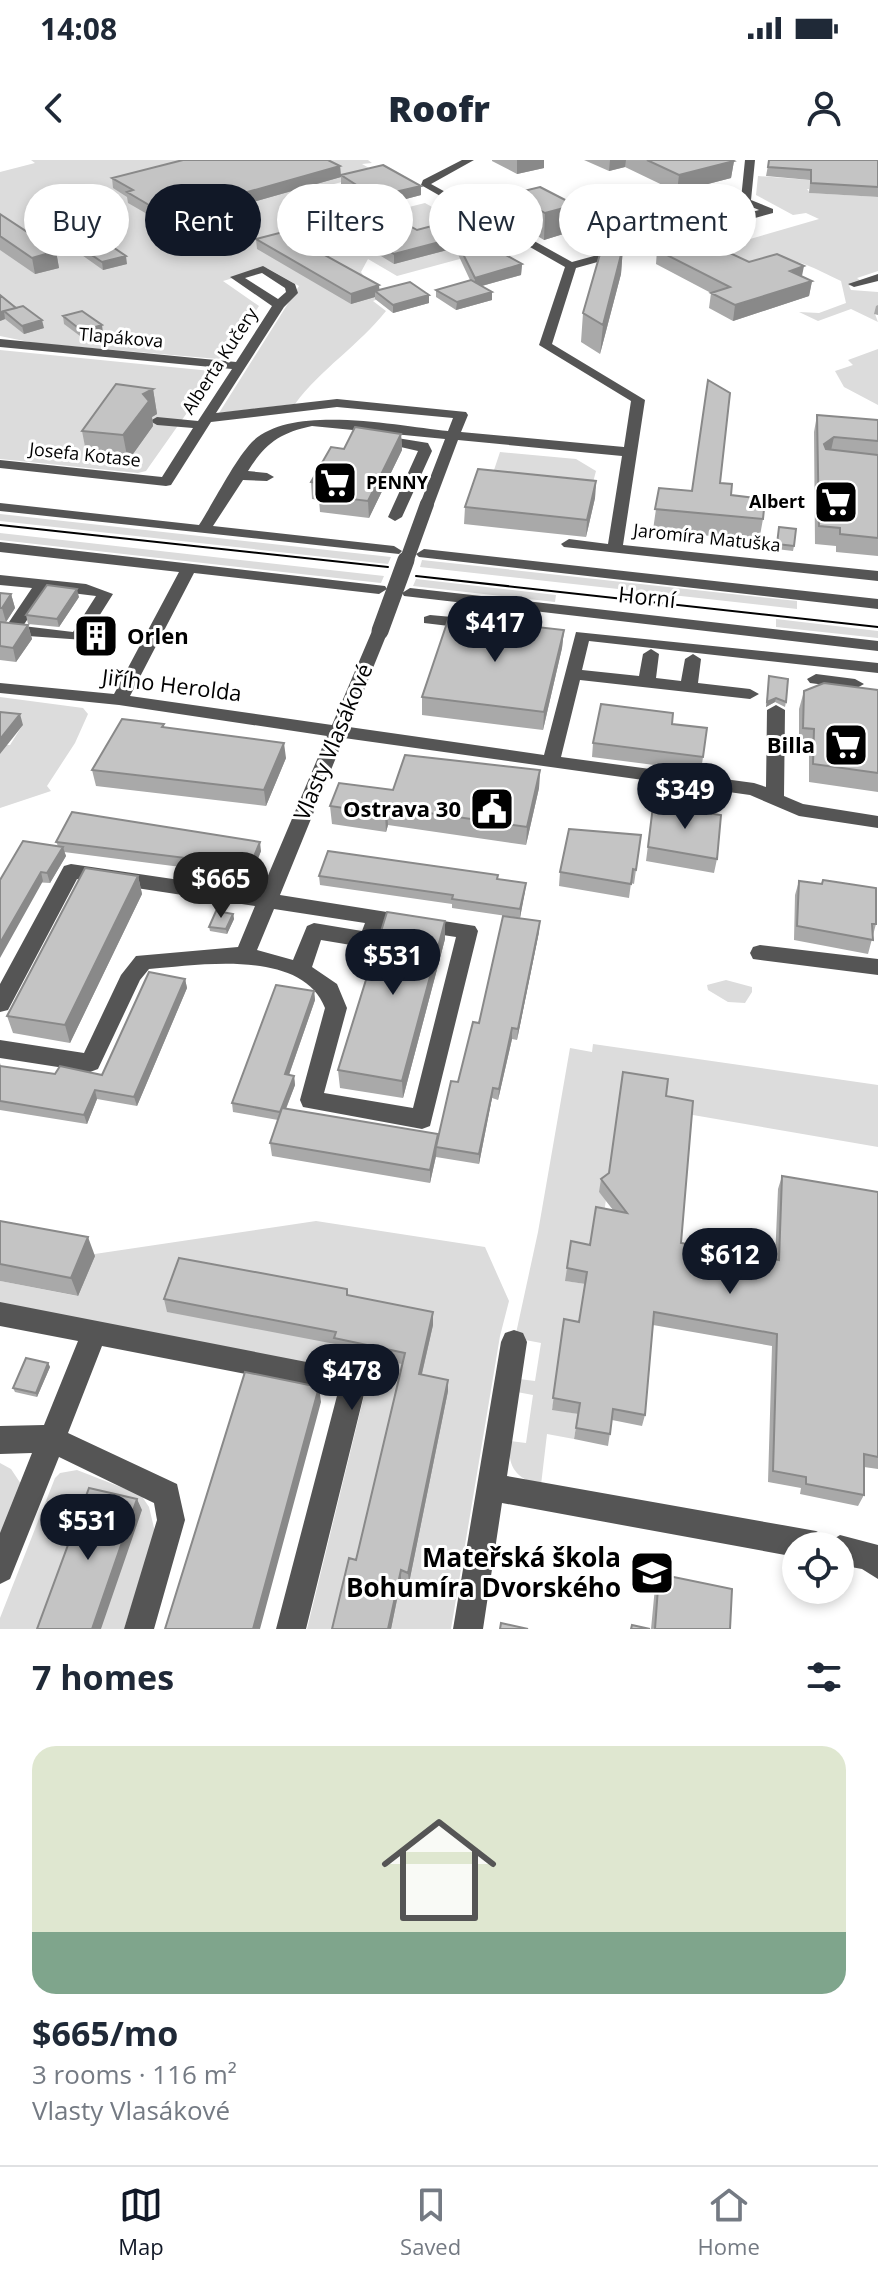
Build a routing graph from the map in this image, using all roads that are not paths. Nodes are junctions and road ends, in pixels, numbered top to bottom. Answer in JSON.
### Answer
{"nodes":[{"id":1,"x":750,"y":160,"type":"edge"},
{"id":2,"x":462,"y":161,"type":"edge"},
{"id":3,"x":748,"y":184,"type":"edge"},
{"id":4,"x":756,"y":205,"type":"edge"},
{"id":5,"x":756,"y":214,"type":"edge"},
{"id":6,"x":606,"y":256,"type":"edge"},
{"id":7,"x":571,"y":266,"type":"junction"},
{"id":8,"x":878,"y":277,"type":"edge"},
{"id":9,"x":854,"y":284,"type":"dead end"},
{"id":10,"x":279,"y":305,"type":"junction"},
{"id":11,"x":0,"y":343,"type":"edge"},
{"id":12,"x":239,"y":366,"type":"junction"},
{"id":13,"x":157,"y":421,"type":"dead end"},
{"id":14,"x":202,"y":422,"type":"junction"},
{"id":15,"x":453,"y":435,"type":"junction"},
{"id":16,"x":335,"y":436,"type":"dead end"},
{"id":17,"x":629,"y":452,"type":"junction"},
{"id":18,"x":0,"y":464,"type":"edge"},
{"id":19,"x":239,"y":475,"type":"junction"},
{"id":20,"x":267,"y":477,"type":"dead end"},
{"id":21,"x":411,"y":480,"type":"junction"},
{"id":22,"x":166,"y":482,"type":"joint"},
{"id":23,"x":436,"y":482,"type":"junction"},
{"id":24,"x":0,"y":507,"type":"edge"},
{"id":25,"x":395,"y":517,"type":"dead end"},
{"id":26,"x":204,"y":529,"type":"junction"},
{"id":27,"x":569,"y":544,"type":"dead end"},
{"id":28,"x":0,"y":547,"type":"edge"},
{"id":29,"x":615,"y":548,"type":"junction"},
{"id":30,"x":394,"y":551,"type":"dead end"},
{"id":31,"x":424,"y":554,"type":"dead end"},
{"id":32,"x":189,"y":568,"type":"junction"},
{"id":33,"x":878,"y":576,"type":"edge"},
{"id":34,"x":0,"y":580,"type":"edge"},
{"id":35,"x":379,"y":589,"type":"dead end"},
{"id":36,"x":410,"y":593,"type":"dead end"},
{"id":37,"x":34,"y":596,"type":"junction"},
{"id":38,"x":77,"y":600,"type":"edge"},
{"id":39,"x":100,"y":603,"type":"junction"},
{"id":40,"x":878,"y":604,"type":"edge"},
{"id":41,"x":430,"y":620,"type":"dead end"},
{"id":42,"x":490,"y":626,"type":"edge"},
{"id":43,"x":6,"y":629,"type":"edge"},
{"id":44,"x":878,"y":646,"type":"edge"},
{"id":45,"x":651,"y":654,"type":"dead end"},
{"id":46,"x":693,"y":659,"type":"dead end"},
{"id":47,"x":878,"y":668,"type":"edge"},
{"id":48,"x":836,"y":672,"type":"junction"},
{"id":49,"x":572,"y":674,"type":"junction"},
{"id":50,"x":816,"y":679,"type":"dead end"},
{"id":51,"x":647,"y":683,"type":"junction"},
{"id":52,"x":855,"y":684,"type":"edge"},
{"id":53,"x":689,"y":687,"type":"junction"},
{"id":54,"x":0,"y":688,"type":"edge"},
{"id":55,"x":750,"y":694,"type":"dead end"},
{"id":56,"x":119,"y":700,"type":"junction"},
{"id":57,"x":776,"y":710,"type":"dead end"},
{"id":58,"x":337,"y":730,"type":"junction"},
{"id":59,"x":551,"y":762,"type":"junction"},
{"id":60,"x":775,"y":798,"type":"junction"},
{"id":61,"x":878,"y":822,"type":"edge"},
{"id":62,"x":268,"y":899,"type":"junction"},
{"id":63,"x":377,"y":917,"type":"junction"},
{"id":64,"x":760,"y":953,"type":"dead end"},
{"id":65,"x":245,"y":954,"type":"junction"},
{"id":66,"x":878,"y":967,"type":"edge"},
{"id":67,"x":300,"y":970,"type":"junction"},
{"id":68,"x":0,"y":1004,"type":"edge"},
{"id":69,"x":0,"y":1049,"type":"edge"},
{"id":70,"x":0,"y":1314,"type":"edge"},
{"id":71,"x":95,"y":1331,"type":"junction"},
{"id":72,"x":514,"y":1342,"type":"dead end"},
{"id":73,"x":51,"y":1439,"type":"junction"},
{"id":74,"x":0,"y":1440,"type":"edge"},
{"id":75,"x":491,"y":1487,"type":"junction"},
{"id":76,"x":782,"y":1540,"type":"edge"},
{"id":77,"x":854,"y":1553,"type":"edge"},
{"id":78,"x":878,"y":1564,"type":"edge"},
{"id":79,"x":0,"y":1569,"type":"edge"},
{"id":80,"x":139,"y":1629,"type":"edge"},
{"id":81,"x":291,"y":1629,"type":"edge"},
{"id":82,"x":468,"y":1629,"type":"edge"}],
"edges":[{"from":1,"to":3,"type":"street"},
{"from":2,"to":7,"type":"street"},
{"from":4,"to":5,"type":"street"},
{"from":6,"to":7,"type":"street"},
{"from":7,"to":17,"type":"street","name":"Jaromíra Matuška"},
{"from":8,"to":9,"type":"street"},
{"from":10,"to":10,"type":"street","name":"Alberta Kučery"},
{"from":10,"to":12,"type":"street","name":"Alberta Kučery"},
{"from":11,"to":12,"type":"street","name":"Tlapákova"},
{"from":12,"to":14,"type":"street","name":"Alberta Kučery"},
{"from":13,"to":14,"type":"street"},
{"from":14,"to":15,"type":"street"},
{"from":14,"to":22,"type":"street","name":"Alberta Kučery"},
{"from":15,"to":17,"type":"street"},
{"from":15,"to":19,"type":"street"},
{"from":15,"to":23,"type":"street","name":"Vlasty Vlasákové"},
{"from":16,"to":21,"type":"street"},
{"from":17,"to":29,"type":"street","name":"Jaromíra Matuška"},
{"from":18,"to":22,"type":"street","name":"Josefa Kotase"},
{"from":19,"to":20,"type":"street"},
{"from":19,"to":26,"type":"street"},
{"from":21,"to":23,"type":"street"},
{"from":21,"to":25,"type":"street"},
{"from":23,"to":58,"type":"street","name":"Vlasty Vlasákové","bridge":true},
{"from":24,"to":26,"type":"street"},
{"from":26,"to":30,"type":"street"},
{"from":27,"to":29,"type":"street"},
{"from":28,"to":32,"type":"street"},
{"from":29,"to":33,"type":"street","name":"Jaromíra Matuška"},
{"from":31,"to":40,"type":"street","name":"Horní"},
{"from":32,"to":35,"type":"street"},
{"from":32,"to":56,"type":"street"},
{"from":34,"to":37,"type":"street"},
{"from":36,"to":44,"type":"street","name":"Horní"},
{"from":37,"to":39,"type":"street"},
{"from":37,"to":43,"type":"street"},
{"from":38,"to":39,"type":"street"},
{"from":39,"to":43,"type":"street"},
{"from":41,"to":42,"type":"street"},
{"from":45,"to":51,"type":"street"},
{"from":46,"to":53,"type":"street"},
{"from":47,"to":48,"type":"street"},
{"from":48,"to":49,"type":"street"},
{"from":48,"to":50,"type":"street"},
{"from":48,"to":52,"type":"street"},
{"from":49,"to":51,"type":"street"},
{"from":49,"to":59,"type":"street"},
{"from":51,"to":53,"type":"street"},
{"from":53,"to":55,"type":"street"},
{"from":54,"to":56,"type":"street","name":"Jiřího Herolda"},
{"from":56,"to":58,"type":"street","name":"Jiřího Herolda"},
{"from":57,"to":60,"type":"street"},
{"from":58,"to":59,"type":"street","name":"Jiřího Herolda"},
{"from":58,"to":62,"type":"street","name":"Vlasty Vlasákové"},
{"from":59,"to":60,"type":"street","name":"Jiřího Herolda"},
{"from":60,"to":61,"type":"street","name":"Jiřího Herolda"},
{"from":62,"to":63,"type":"street"},
{"from":62,"to":65,"type":"street","name":"Vlasty Vlasákové"},
{"from":62,"to":68,"type":"street"},
{"from":63,"to":67,"type":"street"},
{"from":63,"to":67,"type":"street"},
{"from":64,"to":66,"type":"street"},
{"from":65,"to":67,"type":"street"},
{"from":65,"to":69,"type":"street"},
{"from":70,"to":71,"type":"street"},
{"from":71,"to":73,"type":"street"},
{"from":71,"to":81,"type":"street"},
{"from":72,"to":75,"type":"street"},
{"from":73,"to":74,"type":"street"},
{"from":73,"to":79,"type":"street"},
{"from":73,"to":80,"type":"street"},
{"from":75,"to":76,"type":"street"},
{"from":75,"to":82,"type":"street"},
{"from":77,"to":78,"type":"street"}]}
